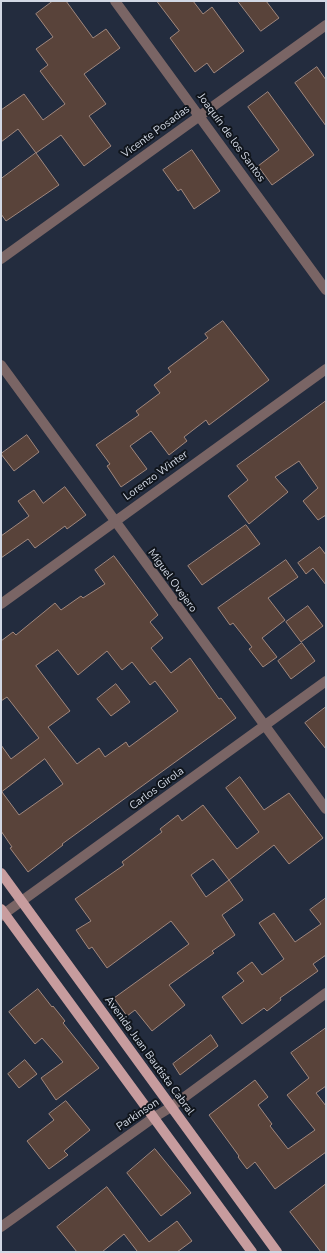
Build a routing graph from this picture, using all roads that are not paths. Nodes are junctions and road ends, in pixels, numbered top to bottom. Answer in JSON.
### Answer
{"nodes":[{"id":1,"x":115,"y":1,"type":"edge"},
{"id":2,"x":326,"y":24,"type":"edge"},
{"id":3,"x":200,"y":115,"type":"junction"},
{"id":4,"x":1,"y":258,"type":"edge"},
{"id":5,"x":326,"y":290,"type":"edge"},
{"id":6,"x":1,"y":365,"type":"edge"},
{"id":7,"x":326,"y":368,"type":"edge"},
{"id":8,"x":114,"y":522,"type":"junction"},
{"id":9,"x":1,"y":604,"type":"edge"},
{"id":10,"x":326,"y":681,"type":"edge"},
{"id":11,"x":264,"y":726,"type":"junction"},
{"id":12,"x":326,"y":809,"type":"edge"},
{"id":13,"x":1,"y":873,"type":"edge"},
{"id":14,"x":22,"y":902,"type":"junction"},
{"id":15,"x":2,"y":913,"type":"edge"},
{"id":16,"x":326,"y":993,"type":"edge"},
{"id":17,"x":171,"y":1107,"type":"junction"},
{"id":18,"x":153,"y":1118,"type":"junction"},
{"id":19,"x":1,"y":1227,"type":"edge"},
{"id":20,"x":252,"y":1252,"type":"edge"},
{"id":21,"x":278,"y":1252,"type":"edge"}],
"edges":[{"from":1,"to":3,"type":"street","name":"Joaquín de los Santos"},
{"from":2,"to":3,"type":"street","name":"Vicente Posadas"},
{"from":3,"to":4,"type":"street","name":"Vicente Posadas"},
{"from":3,"to":5,"type":"street","name":"Joaquín de los Santos"},
{"from":6,"to":8,"type":"street","name":"Miguel Ovejero"},
{"from":7,"to":8,"type":"street","name":"Lorenzo Winter"},
{"from":8,"to":9,"type":"street","name":"Lorenzo Winter"},
{"from":8,"to":11,"type":"street","name":"Miguel Ovejero"},
{"from":10,"to":11,"type":"street","name":"Carlos Girola"},
{"from":11,"to":12,"type":"street","name":"Miguel Ovejero"},
{"from":11,"to":14,"type":"street","name":"Carlos Girola"},
{"from":13,"to":14,"type":"main road","name":"Avenida Juan Bautista Cabral"},
{"from":14,"to":15,"type":"street","name":"Carlos Girola"},
{"from":14,"to":17,"type":"main road","name":"Avenida Juan Bautista Cabral"},
{"from":15,"to":18,"type":"main road"},
{"from":16,"to":17,"type":"street","name":"Parkinson"},
{"from":17,"to":18,"type":"street","name":"Parkinson"},
{"from":17,"to":21,"type":"main road","name":"Avenida Juan Bautista Cabral"},
{"from":18,"to":19,"type":"street","name":"Parkinson"},
{"from":18,"to":20,"type":"main road"}]}
